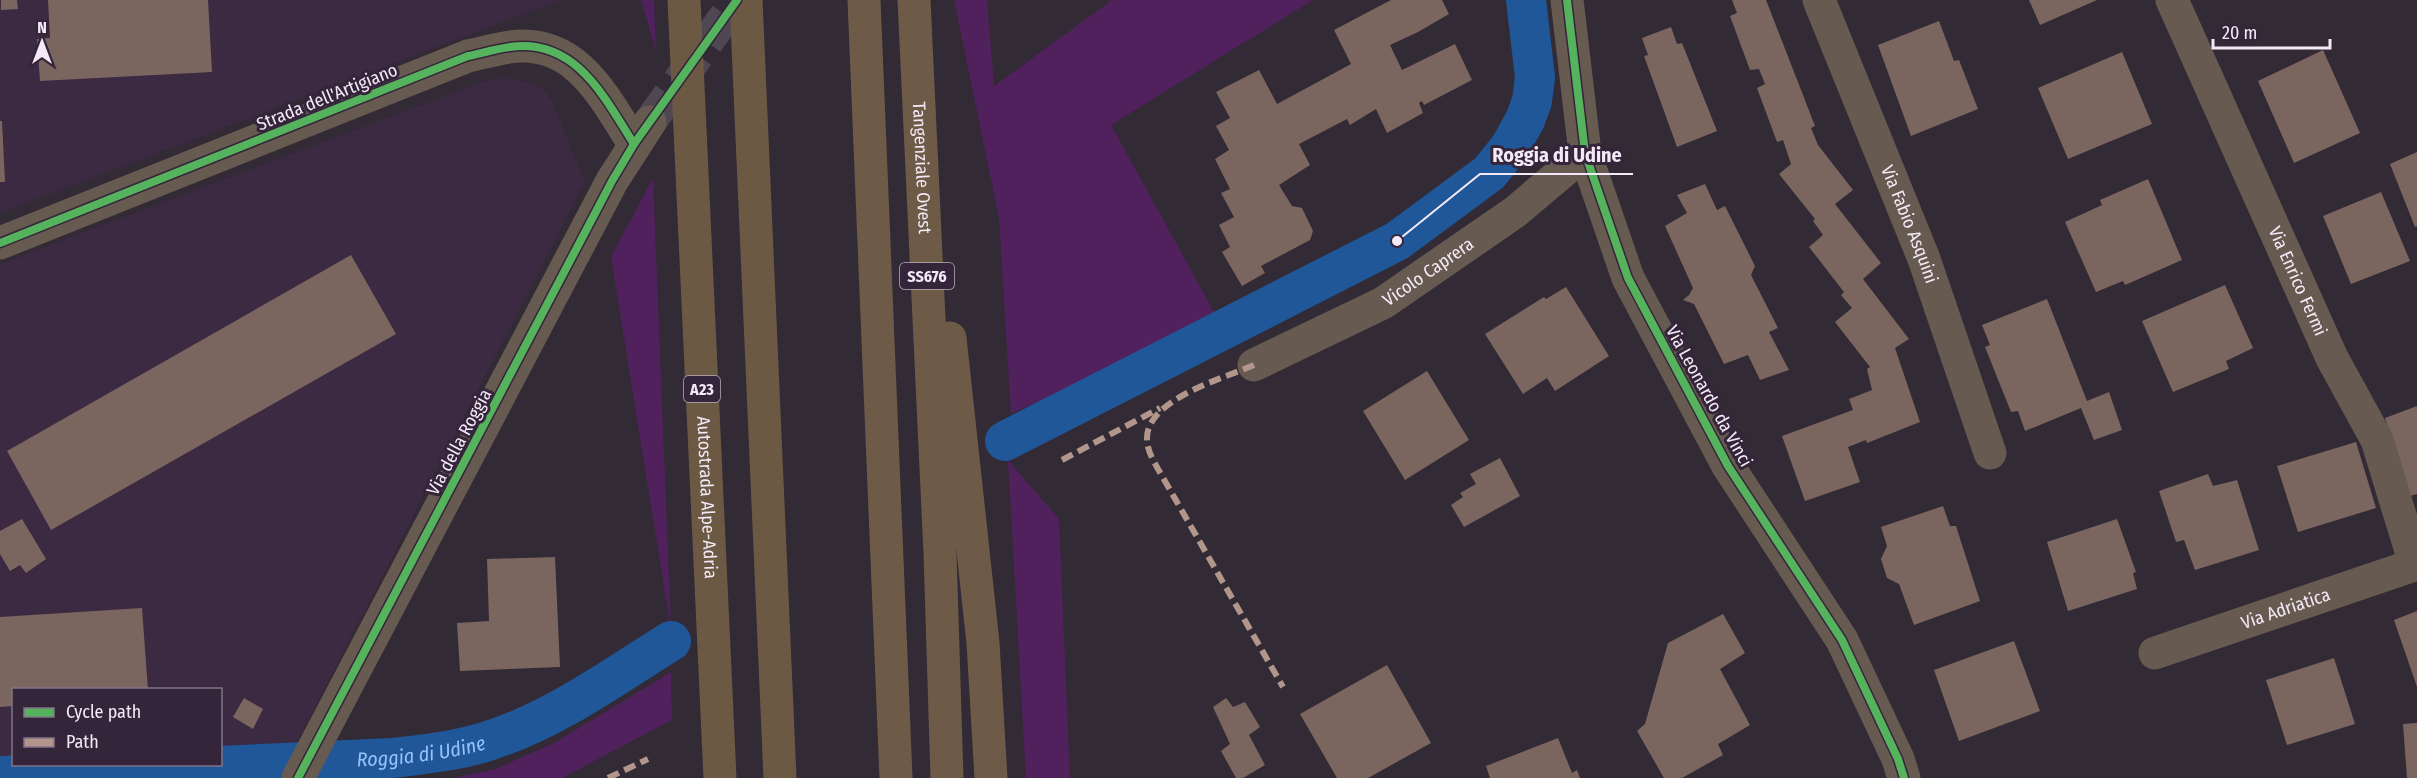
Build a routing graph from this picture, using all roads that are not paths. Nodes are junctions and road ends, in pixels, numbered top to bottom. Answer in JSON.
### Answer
{"nodes":[{"id":1,"x":684,"y":0,"type":"edge"},
{"id":2,"x":746,"y":0,"type":"edge"},
{"id":3,"x":864,"y":0,"type":"edge"},
{"id":4,"x":1567,"y":0,"type":"edge"},
{"id":5,"x":1819,"y":0,"type":"edge"},
{"id":6,"x":2172,"y":0,"type":"edge"},
{"id":7,"x":914,"y":2,"type":"edge"},
{"id":8,"x":642,"y":133,"type":"joint"},
{"id":9,"x":1585,"y":153,"type":"junction"},
{"id":10,"x":0,"y":243,"type":"edge"},
{"id":11,"x":1254,"y":365,"type":"dead end"},
{"id":12,"x":1990,"y":453,"type":"dead end"},
{"id":13,"x":2416,"y":564,"type":"edge"},
{"id":14,"x":2155,"y":653,"type":"dead end"},
{"id":15,"x":298,"y":778,"type":"edge"},
{"id":16,"x":720,"y":778,"type":"edge"},
{"id":17,"x":780,"y":778,"type":"edge"},
{"id":18,"x":896,"y":778,"type":"edge"},
{"id":19,"x":947,"y":778,"type":"edge"},
{"id":20,"x":991,"y":778,"type":"edge"},
{"id":21,"x":1904,"y":778,"type":"edge"}],
"edges":[{"from":1,"to":16,"type":"highway","name":"Autostrada Alpe-Adria","number":"A23"},
{"from":2,"to":17,"type":"highway"},
{"from":3,"to":18,"type":"highway","number":"SS676"},
{"from":4,"to":9,"type":"street","name":"Via Leonardo da Vinci"},
{"from":5,"to":12,"type":"street","name":"Via Fabio Asquini"},
{"from":6,"to":13,"type":"street","name":"Via Enrico Fermi"},
{"from":7,"to":19,"type":"highway","name":"Tangenziale Ovest","number":"SS676"},
{"from":7,"to":20,"type":"highway"},
{"from":8,"to":10,"type":"street","name":"Strada dell'Artigiano"},
{"from":8,"to":15,"type":"street","name":"Via della Roggia"},
{"from":9,"to":11,"type":"street","name":"Vicolo Caprera"},
{"from":9,"to":21,"type":"street","name":"Via Leonardo da Vinci"},
{"from":13,"to":14,"type":"street","name":"Via Adriatica"}]}
